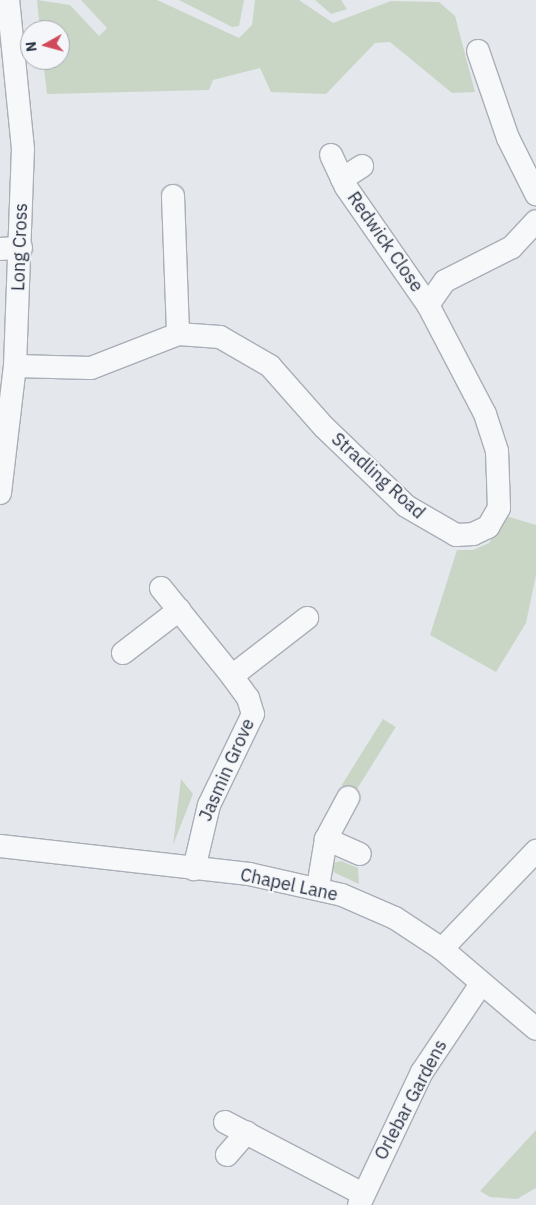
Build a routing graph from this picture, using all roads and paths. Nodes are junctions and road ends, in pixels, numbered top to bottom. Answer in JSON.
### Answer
{"nodes":[{"id":1,"x":8,"y":0,"type":"edge"},
{"id":2,"x":478,"y":51,"type":"dead end"},
{"id":3,"x":331,"y":155,"type":"dead end"},
{"id":4,"x":362,"y":166,"type":"dead end"},
{"id":5,"x":342,"y":179,"type":"junction"},
{"id":6,"x":536,"y":194,"type":"edge"},
{"id":7,"x":168,"y":205,"type":"dead end"},
{"id":8,"x":536,"y":221,"type":"edge"},
{"id":9,"x":10,"y":248,"type":"edge"},
{"id":10,"x":428,"y":305,"type":"junction"},
{"id":11,"x":178,"y":334,"type":"junction"},
{"id":12,"x":15,"y":366,"type":"junction"},
{"id":13,"x":0,"y":493,"type":"edge"},
{"id":14,"x":161,"y":588,"type":"dead end"},
{"id":15,"x":179,"y":610,"type":"junction"},
{"id":16,"x":306,"y":618,"type":"dead end"},
{"id":17,"x":123,"y":653,"type":"dead end"},
{"id":18,"x":232,"y":676,"type":"junction"},
{"id":19,"x":348,"y":798,"type":"dead end"},
{"id":20,"x":536,"y":834,"type":"edge"},
{"id":21,"x":326,"y":839,"type":"junction"},
{"id":22,"x":0,"y":846,"type":"edge"},
{"id":23,"x":536,"y":846,"type":"edge"},
{"id":24,"x":536,"y":851,"type":"edge"},
{"id":25,"x":360,"y":854,"type":"dead end"},
{"id":26,"x":194,"y":869,"type":"junction"},
{"id":27,"x":318,"y":887,"type":"junction"},
{"id":28,"x":442,"y":949,"type":"junction"},
{"id":29,"x":481,"y":984,"type":"junction"},
{"id":30,"x":536,"y":1029,"type":"edge"},
{"id":31,"x":225,"y":1122,"type":"dead end"},
{"id":32,"x":247,"y":1132,"type":"junction"},
{"id":33,"x":227,"y":1156,"type":"dead end"},
{"id":34,"x":361,"y":1200,"type":"edge"}],
"edges":[{"from":1,"to":9,"type":"street","name":"Long Cross"},
{"from":2,"to":6,"type":"street"},
{"from":3,"to":5,"type":"street","name":"Redwick Close"},
{"from":4,"to":5,"type":"street","name":"Redwick Close"},
{"from":5,"to":10,"type":"street","name":"Redwick Close"},
{"from":7,"to":11,"type":"street"},
{"from":8,"to":10,"type":"street"},
{"from":9,"to":12,"type":"street","name":"Long Cross"},
{"from":10,"to":11,"type":"street","name":"Stradling Road"},
{"from":11,"to":12,"type":"street","name":"Stradling Road"},
{"from":12,"to":13,"type":"street","name":"Long Cross"},
{"from":14,"to":15,"type":"street","name":"Jasmin Grove"},
{"from":15,"to":17,"type":"street"},
{"from":15,"to":18,"type":"street","name":"Jasmin Grove"},
{"from":16,"to":18,"type":"street"},
{"from":18,"to":26,"type":"street","name":"Jasmin Grove"},
{"from":19,"to":21,"type":"street"},
{"from":20,"to":23,"type":"street"},
{"from":21,"to":25,"type":"street"},
{"from":21,"to":27,"type":"street"},
{"from":22,"to":26,"type":"street","name":"Chapel Lane"},
{"from":24,"to":28,"type":"street"},
{"from":26,"to":27,"type":"street","name":"Chapel Lane"},
{"from":27,"to":28,"type":"street","name":"Chapel Lane"},
{"from":28,"to":29,"type":"street","name":"Chapel Lane"},
{"from":29,"to":30,"type":"street","name":"Chapel Lane"},
{"from":29,"to":34,"type":"street","name":"Orlebar Gardens"},
{"from":31,"to":32,"type":"street","name":"Orlebar Gardens"},
{"from":32,"to":33,"type":"street"},
{"from":32,"to":34,"type":"street","name":"Orlebar Gardens"}]}
